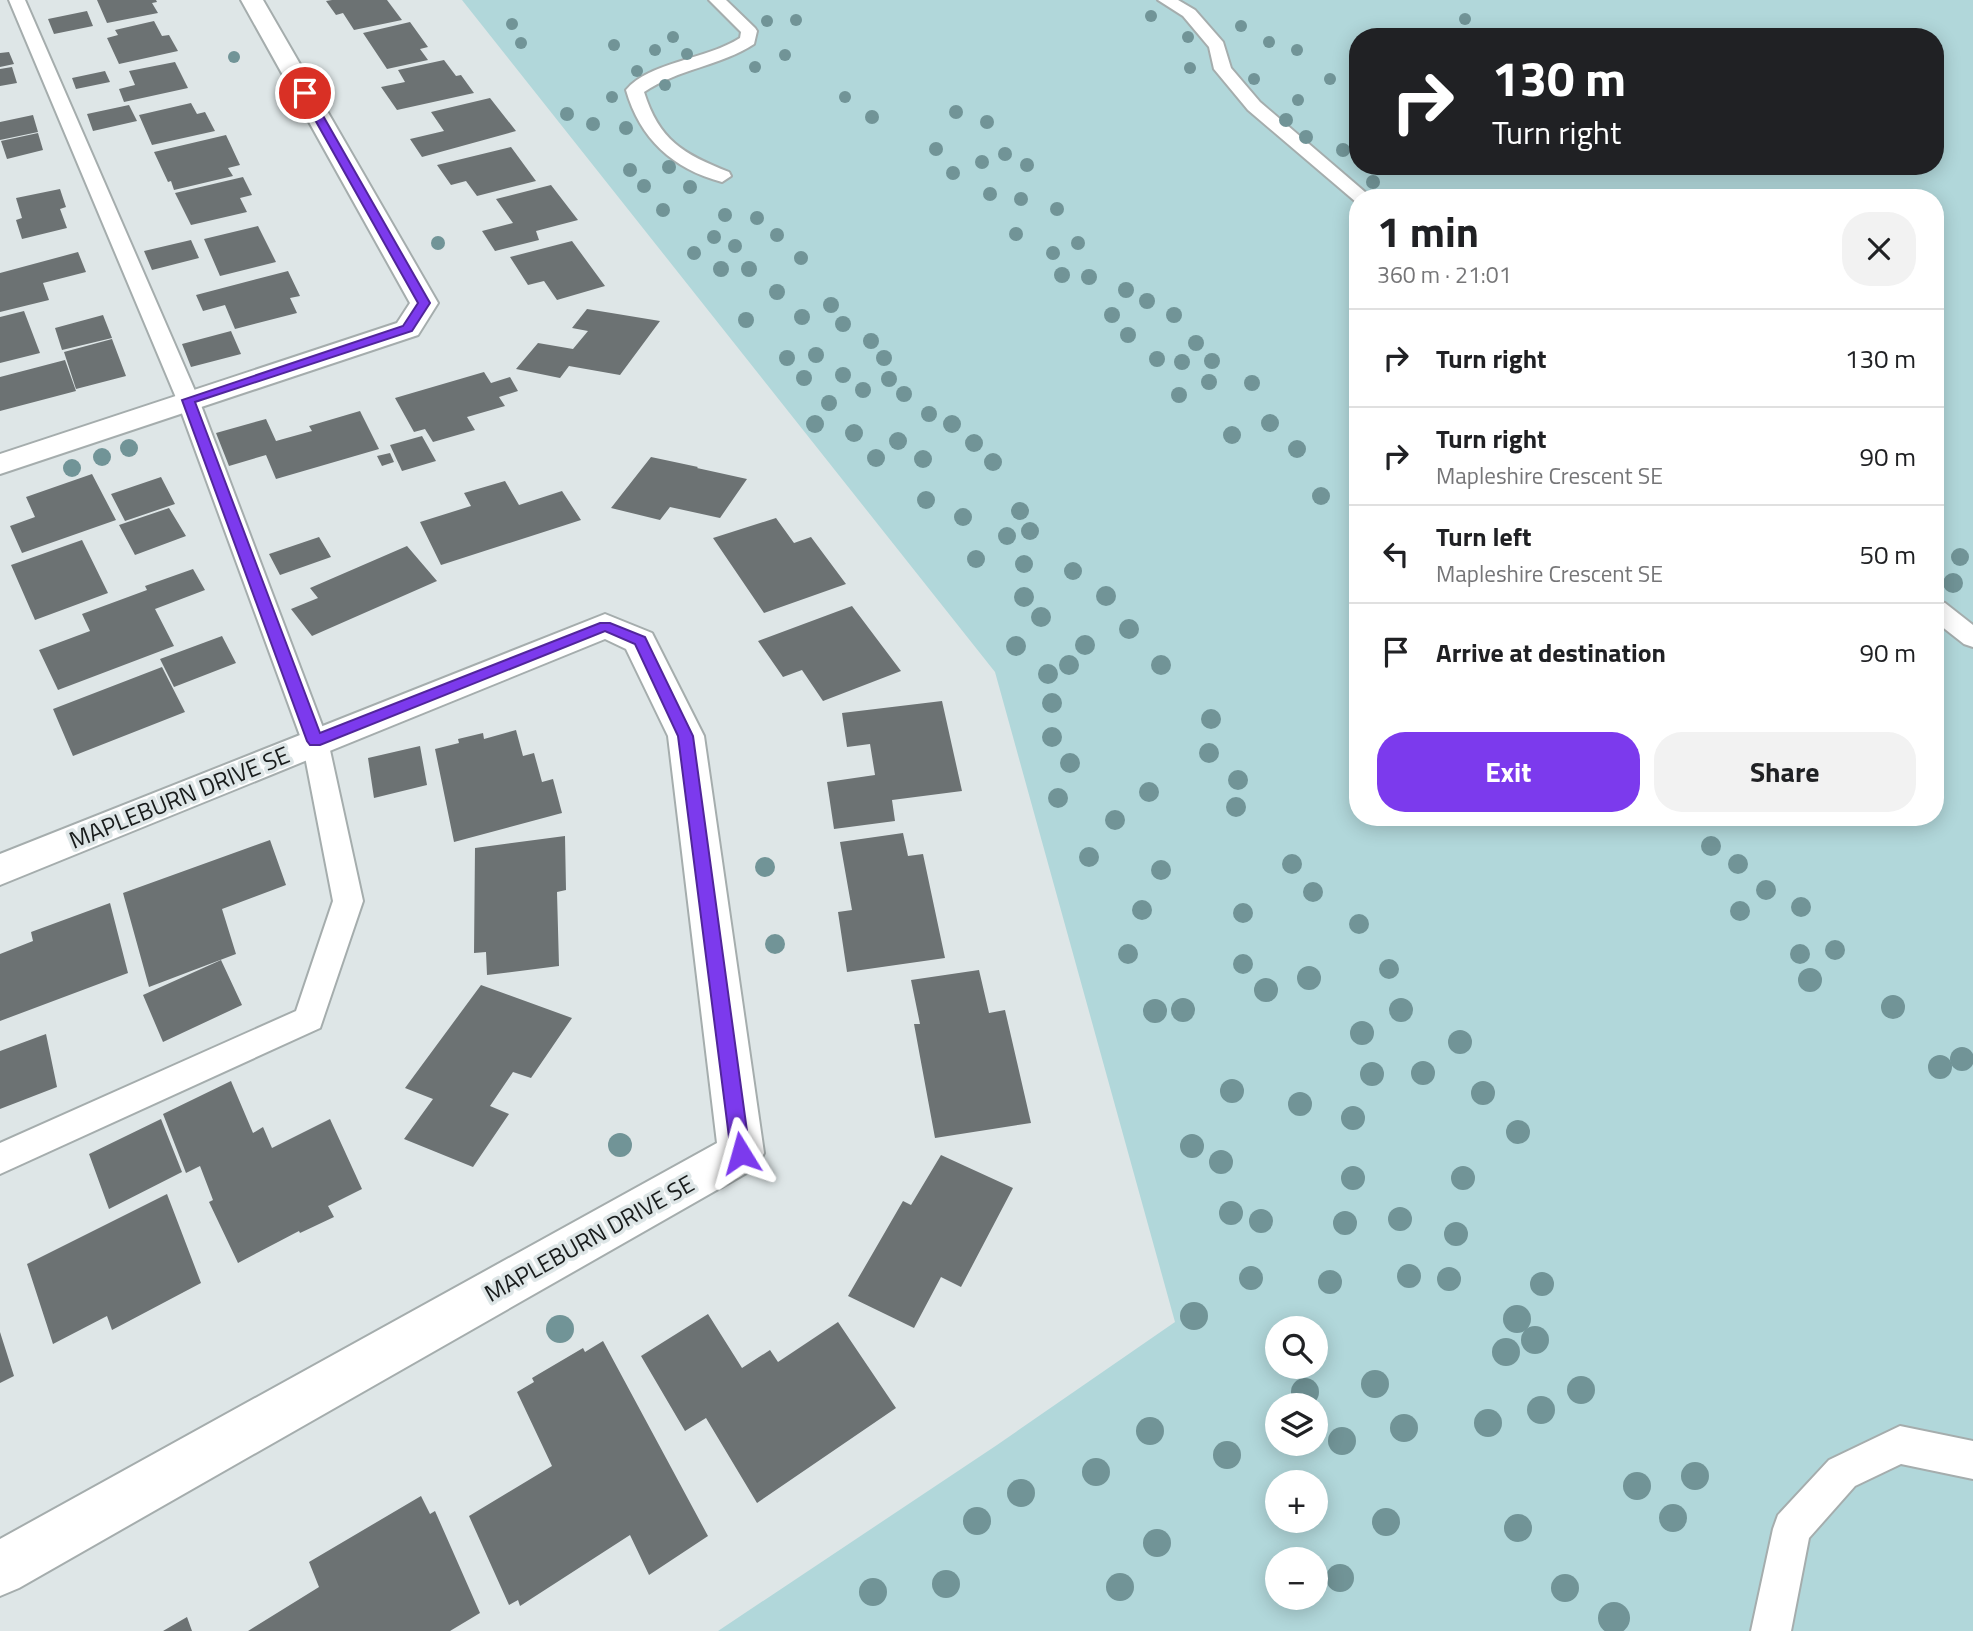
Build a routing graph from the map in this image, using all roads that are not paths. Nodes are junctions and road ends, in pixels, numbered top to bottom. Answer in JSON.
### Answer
{"nodes":[{"id":1,"x":17,"y":0,"type":"edge"},
{"id":2,"x":251,"y":0,"type":"edge"},
{"id":3,"x":717,"y":0,"type":"edge"},
{"id":4,"x":1166,"y":0,"type":"edge"},
{"id":5,"x":722,"y":176,"type":"dead end"},
{"id":6,"x":1352,"y":189,"type":"edge"},
{"id":7,"x":188,"y":400,"type":"junction"},
{"id":8,"x":0,"y":464,"type":"edge"},
{"id":9,"x":1944,"y":615,"type":"edge"},
{"id":10,"x":1973,"y":638,"type":"edge"},
{"id":11,"x":315,"y":741,"type":"junction"},
{"id":12,"x":0,"y":870,"type":"edge"},
{"id":13,"x":0,"y":1159,"type":"edge"},
{"id":14,"x":1973,"y":1460,"type":"edge"},
{"id":15,"x":0,"y":1569,"type":"edge"},
{"id":16,"x":1771,"y":1631,"type":"edge"}],
"edges":[{"from":1,"to":7,"type":"lane"},
{"from":2,"to":7,"type":"street"},
{"from":3,"to":5,"type":"lane"},
{"from":4,"to":6,"type":"lane"},
{"from":7,"to":8,"type":"street"},
{"from":7,"to":11,"type":"lane"},
{"from":9,"to":10,"type":"lane"},
{"from":11,"to":12,"type":"street","name":"MAPLEBURN DRIVE SE"},
{"from":11,"to":13,"type":"lane"},
{"from":11,"to":15,"type":"street","name":"MAPLEBURN DRIVE SE"},
{"from":14,"to":16,"type":"lane"}]}
